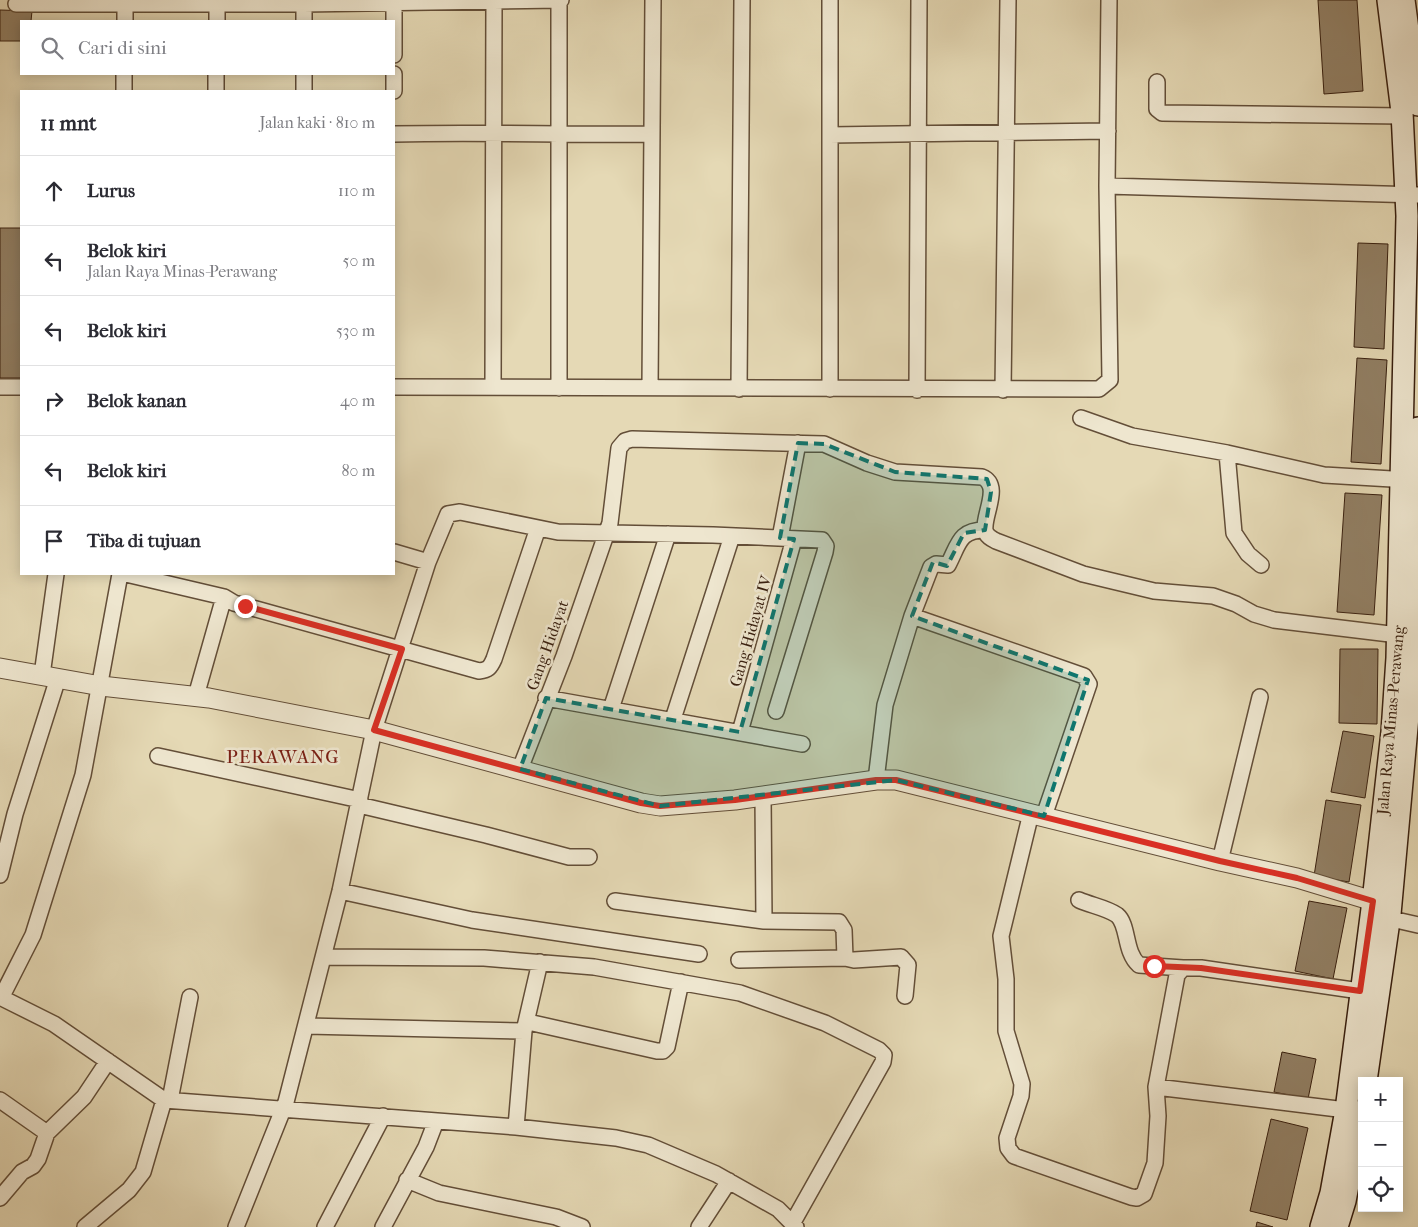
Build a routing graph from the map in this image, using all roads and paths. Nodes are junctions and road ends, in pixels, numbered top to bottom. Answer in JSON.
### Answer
{"nodes":[{"id":1,"x":494,"y":0,"type":"edge"},
{"id":2,"x":560,"y":0,"type":"edge"},
{"id":3,"x":653,"y":0,"type":"edge"},
{"id":4,"x":742,"y":0,"type":"edge"},
{"id":5,"x":830,"y":0,"type":"edge"},
{"id":6,"x":919,"y":0,"type":"edge"},
{"id":7,"x":1008,"y":0,"type":"edge"},
{"id":8,"x":1109,"y":0,"type":"edge"},
{"id":9,"x":1388,"y":0,"type":"edge"},
{"id":10,"x":1404,"y":0,"type":"edge"},
{"id":11,"x":394,"y":1,"type":"edge"},
{"id":12,"x":125,"y":2,"type":"edge"},
{"id":13,"x":217,"y":2,"type":"edge"},
{"id":14,"x":304,"y":2,"type":"edge"},
{"id":15,"x":16,"y":4,"type":"dead end"},
{"id":16,"x":125,"y":20,"type":"edge"},
{"id":17,"x":217,"y":20,"type":"edge"},
{"id":18,"x":304,"y":20,"type":"edge"},
{"id":19,"x":394,"y":20,"type":"edge"},
{"id":20,"x":124,"y":75,"type":"edge"},
{"id":21,"x":216,"y":75,"type":"edge"},
{"id":22,"x":304,"y":75,"type":"edge"},
{"id":23,"x":394,"y":75,"type":"edge"},
{"id":24,"x":1157,"y":82,"type":"dead end"},
{"id":25,"x":124,"y":90,"type":"edge"},
{"id":26,"x":216,"y":90,"type":"edge"},
{"id":27,"x":304,"y":90,"type":"edge"},
{"id":28,"x":394,"y":90,"type":"edge"},
{"id":29,"x":1410,"y":110,"type":"edge"},
{"id":30,"x":1108,"y":131,"type":"junction"},
{"id":31,"x":494,"y":132,"type":"junction"},
{"id":32,"x":1006,"y":132,"type":"junction"},
{"id":33,"x":395,"y":134,"type":"edge"},
{"id":34,"x":652,"y":134,"type":"junction"},
{"id":35,"x":919,"y":134,"type":"junction"},
{"id":36,"x":559,"y":135,"type":"junction"},
{"id":37,"x":830,"y":135,"type":"junction"},
{"id":38,"x":1107,"y":186,"type":"junction"},
{"id":39,"x":1412,"y":195,"type":"edge"},
{"id":40,"x":0,"y":387,"type":"edge"},
{"id":41,"x":20,"y":387,"type":"edge"},
{"id":42,"x":395,"y":388,"type":"edge"},
{"id":43,"x":493,"y":388,"type":"junction"},
{"id":44,"x":559,"y":388,"type":"junction"},
{"id":45,"x":650,"y":388,"type":"junction"},
{"id":46,"x":739,"y":389,"type":"junction"},
{"id":47,"x":830,"y":389,"type":"junction"},
{"id":48,"x":917,"y":390,"type":"junction"},
{"id":49,"x":1003,"y":390,"type":"junction"},
{"id":50,"x":1081,"y":418,"type":"dead end"},
{"id":51,"x":1418,"y":428,"type":"edge"},
{"id":52,"x":798,"y":443,"type":"junction"},
{"id":53,"x":1226,"y":454,"type":"junction"},
{"id":54,"x":1412,"y":481,"type":"edge"},
{"id":55,"x":538,"y":528,"type":"junction"},
{"id":56,"x":985,"y":530,"type":"junction"},
{"id":57,"x":605,"y":534,"type":"junction"},
{"id":58,"x":668,"y":534,"type":"junction"},
{"id":59,"x":732,"y":536,"type":"junction"},
{"id":60,"x":787,"y":538,"type":"junction"},
{"id":61,"x":395,"y":552,"type":"edge"},
{"id":62,"x":428,"y":562,"type":"junction"},
{"id":63,"x":1261,"y":565,"type":"dead end"},
{"id":64,"x":56,"y":575,"type":"edge"},
{"id":65,"x":120,"y":575,"type":"edge"},
{"id":66,"x":130,"y":575,"type":"edge"},
{"id":67,"x":224,"y":597,"type":"junction"},
{"id":68,"x":912,"y":616,"type":"junction"},
{"id":69,"x":1398,"y":635,"type":"junction"},
{"id":70,"x":402,"y":649,"type":"junction"},
{"id":71,"x":1416,"y":650,"type":"edge"},
{"id":72,"x":0,"y":668,"type":"edge"},
{"id":73,"x":50,"y":677,"type":"junction"},
{"id":74,"x":101,"y":686,"type":"junction"},
{"id":75,"x":196,"y":696,"type":"junction"},
{"id":76,"x":1260,"y":697,"type":"dead end"},
{"id":77,"x":546,"y":698,"type":"junction"},
{"id":78,"x":610,"y":709,"type":"junction"},
{"id":79,"x":776,"y":711,"type":"dead end"},
{"id":80,"x":672,"y":719,"type":"junction"},
{"id":81,"x":374,"y":730,"type":"junction"},
{"id":82,"x":740,"y":732,"type":"junction"},
{"id":83,"x":802,"y":744,"type":"dead end"},
{"id":84,"x":158,"y":756,"type":"dead end"},
{"id":85,"x":520,"y":768,"type":"junction"},
{"id":86,"x":876,"y":780,"type":"junction"},
{"id":87,"x":763,"y":796,"type":"junction"},
{"id":88,"x":360,"y":802,"type":"junction"},
{"id":89,"x":1038,"y":815,"type":"junction"},
{"id":90,"x":589,"y":856,"type":"dead end"},
{"id":91,"x":1220,"y":861,"type":"junction"},
{"id":92,"x":0,"y":874,"type":"edge"},
{"id":93,"x":340,"y":891,"type":"junction"},
{"id":94,"x":615,"y":900,"type":"dead end"},
{"id":95,"x":1080,"y":900,"type":"dead end"},
{"id":96,"x":1381,"y":907,"type":"junction"},
{"id":97,"x":764,"y":921,"type":"junction"},
{"id":98,"x":1418,"y":925,"type":"edge"},
{"id":99,"x":699,"y":954,"type":"dead end"},
{"id":100,"x":324,"y":957,"type":"junction"},
{"id":101,"x":845,"y":958,"type":"junction"},
{"id":102,"x":739,"y":960,"type":"dead end"},
{"id":103,"x":540,"y":962,"type":"junction"},
{"id":104,"x":1183,"y":968,"type":"junction"},
{"id":105,"x":681,"y":982,"type":"junction"},
{"id":106,"x":1360,"y":991,"type":"junction"},
{"id":107,"x":905,"y":996,"type":"dead end"},
{"id":108,"x":1,"y":997,"type":"edge"},
{"id":109,"x":190,"y":997,"type":"dead end"},
{"id":110,"x":307,"y":1026,"type":"junction"},
{"id":111,"x":526,"y":1026,"type":"junction"},
{"id":112,"x":108,"y":1060,"type":"junction"},
{"id":113,"x":1366,"y":1077,"type":"edge"},
{"id":114,"x":1156,"y":1087,"type":"junction"},
{"id":115,"x":0,"y":1100,"type":"edge"},
{"id":116,"x":167,"y":1100,"type":"junction"},
{"id":117,"x":284,"y":1108,"type":"junction"},
{"id":118,"x":1354,"y":1110,"type":"edge"},
{"id":119,"x":383,"y":1116,"type":"junction"},
{"id":120,"x":436,"y":1121,"type":"junction"},
{"id":121,"x":516,"y":1127,"type":"junction"},
{"id":122,"x":47,"y":1133,"type":"junction"},
{"id":123,"x":407,"y":1180,"type":"junction"},
{"id":124,"x":728,"y":1181,"type":"junction"},
{"id":125,"x":0,"y":1198,"type":"edge"},
{"id":126,"x":794,"y":1225,"type":"edge"},
{"id":127,"x":85,"y":1227,"type":"edge"},
{"id":128,"x":236,"y":1227,"type":"edge"},
{"id":129,"x":325,"y":1227,"type":"edge"},
{"id":130,"x":383,"y":1227,"type":"edge"},
{"id":131,"x":582,"y":1227,"type":"edge"},
{"id":132,"x":699,"y":1227,"type":"edge"},
{"id":133,"x":1321,"y":1227,"type":"edge"},
{"id":134,"x":1337,"y":1227,"type":"edge"}],
"edges":[{"from":1,"to":2,"type":"street"},
{"from":1,"to":11,"type":"street"},
{"from":1,"to":31,"type":"street"},
{"from":2,"to":36,"type":"street"},
{"from":3,"to":34,"type":"street"},
{"from":4,"to":46,"type":"street"},
{"from":5,"to":37,"type":"street"},
{"from":6,"to":35,"type":"street"},
{"from":7,"to":32,"type":"street"},
{"from":8,"to":30,"type":"street"},
{"from":9,"to":29,"type":"main road","name":"Jalan Raya Minas-Perawang"},
{"from":10,"to":29,"type":"main road","name":"Jalan Raya Minas-Perawang"},
{"from":11,"to":14,"type":"street"},
{"from":11,"to":19,"type":"street"},
{"from":12,"to":13,"type":"street"},
{"from":12,"to":15,"type":"street"},
{"from":12,"to":16,"type":"street"},
{"from":13,"to":14,"type":"street"},
{"from":13,"to":17,"type":"street"},
{"from":14,"to":18,"type":"street"},
{"from":20,"to":25,"type":"street"},
{"from":21,"to":26,"type":"street"},
{"from":22,"to":27,"type":"street"},
{"from":23,"to":28,"type":"street"},
{"from":24,"to":29,"type":"street"},
{"from":29,"to":39,"type":"main road","name":"Jalan Raya Minas-Perawang"},
{"from":30,"to":32,"type":"street"},
{"from":30,"to":38,"type":"street"},
{"from":31,"to":33,"type":"street"},
{"from":31,"to":36,"type":"street"},
{"from":31,"to":43,"type":"street"},
{"from":32,"to":35,"type":"street"},
{"from":32,"to":49,"type":"street"},
{"from":34,"to":36,"type":"street"},
{"from":34,"to":45,"type":"street"},
{"from":35,"to":37,"type":"street"},
{"from":35,"to":48,"type":"street"},
{"from":36,"to":44,"type":"street"},
{"from":37,"to":47,"type":"street"},
{"from":38,"to":39,"type":"street"},
{"from":38,"to":49,"type":"street"},
{"from":39,"to":54,"type":"main road","name":"Jalan Raya Minas-Perawang"},
{"from":40,"to":41,"type":"street"},
{"from":42,"to":43,"type":"street"},
{"from":43,"to":44,"type":"street"},
{"from":44,"to":45,"type":"street"},
{"from":45,"to":46,"type":"street"},
{"from":46,"to":47,"type":"street"},
{"from":47,"to":48,"type":"street"},
{"from":48,"to":49,"type":"street"},
{"from":50,"to":53,"type":"street"},
{"from":51,"to":54,"type":"main road","name":"Jalan Raya Minas-Perawang"},
{"from":52,"to":56,"type":"street"},
{"from":52,"to":57,"type":"street","name":"Gang Hidayat"},
{"from":52,"to":60,"type":"street","name":"Gang Hidayat IV"},
{"from":53,"to":54,"type":"street"},
{"from":53,"to":63,"type":"street"},
{"from":54,"to":69,"type":"main road","name":"Jalan Raya Minas-Perawang"},
{"from":54,"to":71,"type":"main road","name":"Jalan Raya Minas-Perawang"},
{"from":55,"to":57,"type":"street"},
{"from":55,"to":62,"type":"street"},
{"from":55,"to":70,"type":"street"},
{"from":56,"to":68,"type":"street"},
{"from":56,"to":69,"type":"street"},
{"from":57,"to":58,"type":"street"},
{"from":57,"to":77,"type":"street","name":"Gang Hidayat"},
{"from":58,"to":59,"type":"street"},
{"from":58,"to":78,"type":"street"},
{"from":59,"to":60,"type":"street"},
{"from":59,"to":80,"type":"street"},
{"from":60,"to":79,"type":"street"},
{"from":60,"to":82,"type":"street","name":"Gang Hidayat IV"},
{"from":61,"to":62,"type":"street"},
{"from":62,"to":70,"type":"street"},
{"from":64,"to":73,"type":"street"},
{"from":65,"to":74,"type":"street"},
{"from":66,"to":67,"type":"street"},
{"from":67,"to":70,"type":"street"},
{"from":67,"to":75,"type":"street"},
{"from":68,"to":86,"type":"street"},
{"from":68,"to":89,"type":"street"},
{"from":69,"to":96,"type":"main road","name":"Jalan Raya Minas-Perawang"},
{"from":70,"to":81,"type":"street"},
{"from":71,"to":96,"type":"main road","name":"Jalan Raya Minas-Perawang"},
{"from":72,"to":73,"type":"street"},
{"from":73,"to":74,"type":"street"},
{"from":73,"to":92,"type":"street"},
{"from":74,"to":75,"type":"street"},
{"from":74,"to":108,"type":"street"},
{"from":75,"to":81,"type":"street"},
{"from":76,"to":91,"type":"street"},
{"from":77,"to":78,"type":"street"},
{"from":77,"to":85,"type":"street","name":"Gang Hidayat"},
{"from":78,"to":80,"type":"street"},
{"from":80,"to":82,"type":"street"},
{"from":81,"to":85,"type":"street"},
{"from":81,"to":88,"type":"street"},
{"from":82,"to":83,"type":"street"},
{"from":84,"to":88,"type":"street"},
{"from":85,"to":87,"type":"street"},
{"from":86,"to":87,"type":"street"},
{"from":86,"to":89,"type":"street"},
{"from":87,"to":97,"type":"street"},
{"from":88,"to":90,"type":"street"},
{"from":88,"to":93,"type":"street"},
{"from":89,"to":91,"type":"street"},
{"from":89,"to":114,"type":"street"},
{"from":91,"to":96,"type":"street"},
{"from":93,"to":99,"type":"street"},
{"from":93,"to":100,"type":"street"},
{"from":94,"to":97,"type":"street"},
{"from":95,"to":104,"type":"street"},
{"from":96,"to":98,"type":"street"},
{"from":96,"to":106,"type":"main road","name":"Jalan Raya Minas-Perawang"},
{"from":96,"to":113,"type":"main road","name":"Jalan Raya Minas-Perawang"},
{"from":97,"to":101,"type":"street"},
{"from":100,"to":103,"type":"street"},
{"from":100,"to":110,"type":"street"},
{"from":101,"to":102,"type":"street"},
{"from":101,"to":107,"type":"street"},
{"from":103,"to":105,"type":"street"},
{"from":103,"to":111,"type":"street"},
{"from":104,"to":106,"type":"street"},
{"from":104,"to":114,"type":"street"},
{"from":105,"to":111,"type":"street"},
{"from":105,"to":126,"type":"street"},
{"from":106,"to":118,"type":"main road","name":"Jalan Raya Minas-Perawang"},
{"from":108,"to":112,"type":"street"},
{"from":109,"to":116,"type":"street"},
{"from":110,"to":111,"type":"street"},
{"from":110,"to":117,"type":"street"},
{"from":111,"to":121,"type":"street"},
{"from":112,"to":116,"type":"street"},
{"from":112,"to":122,"type":"street"},
{"from":114,"to":118,"type":"street"},
{"from":115,"to":122,"type":"street"},
{"from":116,"to":117,"type":"street"},
{"from":116,"to":127,"type":"street"},
{"from":117,"to":119,"type":"street"},
{"from":117,"to":128,"type":"street"},
{"from":118,"to":133,"type":"main road","name":"Jalan Raya Minas-Perawang"},
{"from":118,"to":134,"type":"main road","name":"Jalan Raya Minas-Perawang"},
{"from":119,"to":120,"type":"street"},
{"from":119,"to":129,"type":"street"},
{"from":120,"to":121,"type":"street"},
{"from":120,"to":123,"type":"street"},
{"from":121,"to":124,"type":"street"},
{"from":122,"to":125,"type":"street"},
{"from":123,"to":130,"type":"street"},
{"from":123,"to":131,"type":"street"},
{"from":124,"to":126,"type":"street"},
{"from":124,"to":132,"type":"street"}]}
